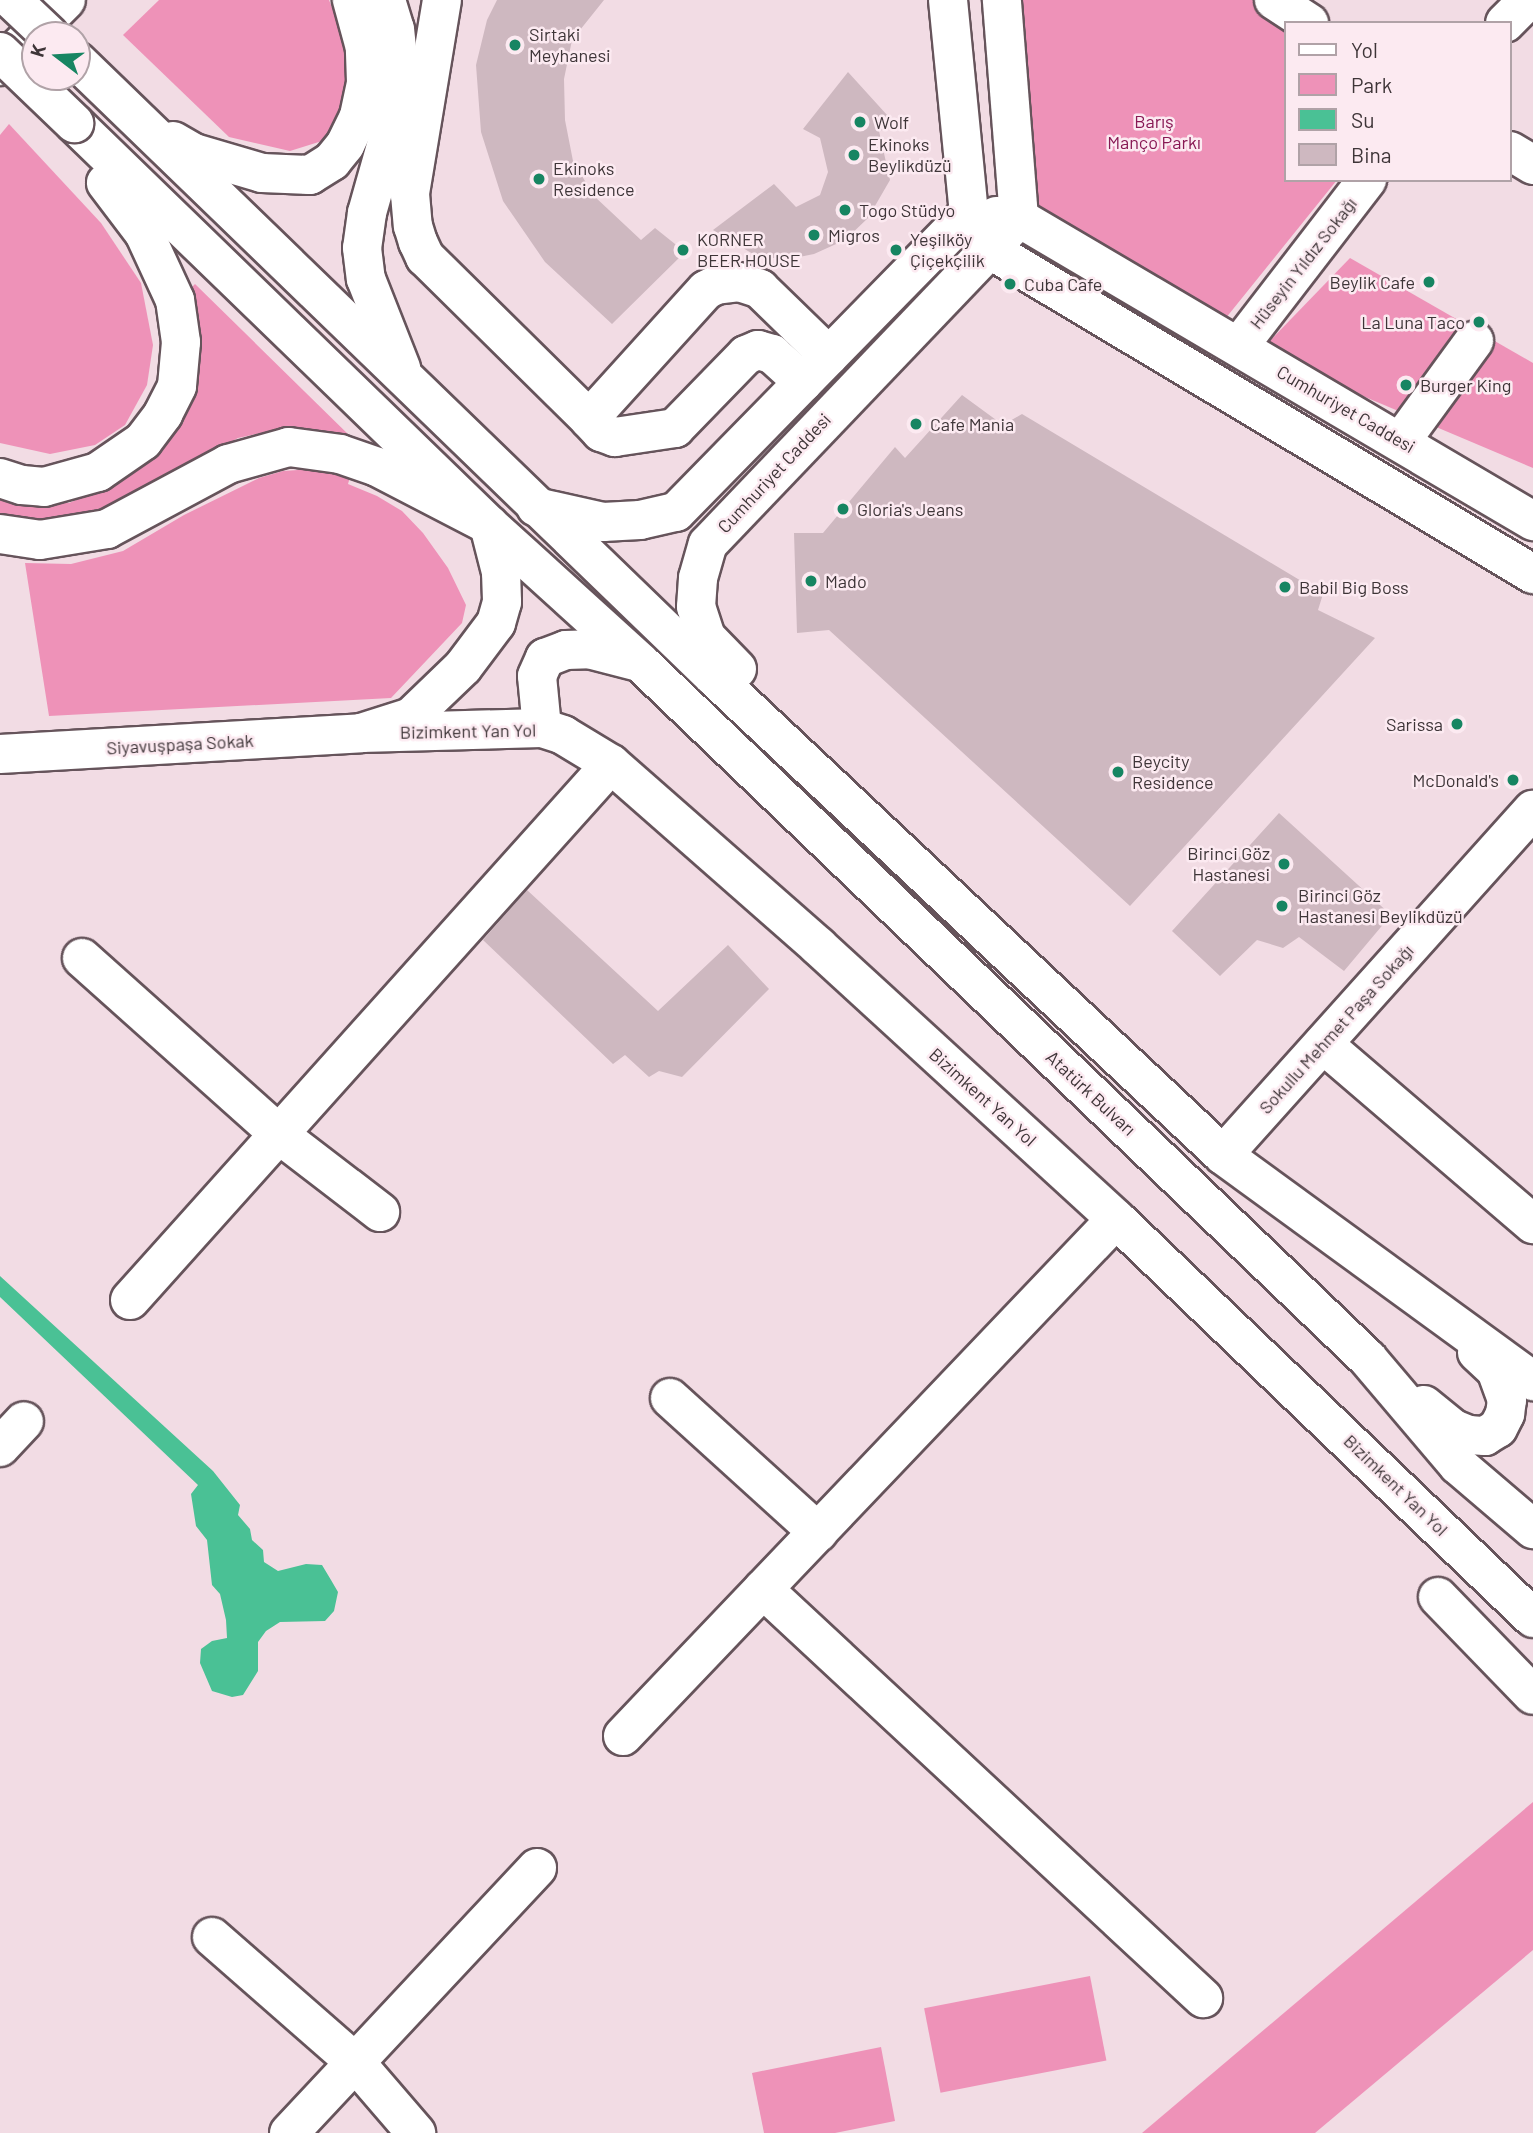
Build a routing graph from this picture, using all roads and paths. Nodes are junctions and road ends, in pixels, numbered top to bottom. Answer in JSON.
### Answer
{"nodes":[{"id":1,"x":12,"y":0,"type":"edge"},
{"id":2,"x":66,"y":0,"type":"edge"},
{"id":3,"x":352,"y":0,"type":"edge"},
{"id":4,"x":386,"y":0,"type":"edge"},
{"id":5,"x":442,"y":0,"type":"edge"},
{"id":6,"x":948,"y":0,"type":"edge"},
{"id":7,"x":1002,"y":0,"type":"edge"},
{"id":8,"x":1274,"y":0,"type":"edge"},
{"id":9,"x":1528,"y":0,"type":"edge"},
{"id":10,"x":34,"y":21,"type":"edge"},
{"id":11,"x":1306,"y":21,"type":"edge"},
{"id":12,"x":1507,"y":21,"type":"edge"},
{"id":13,"x":0,"y":52,"type":"edge"},
{"id":14,"x":0,"y":66,"type":"edge"},
{"id":15,"x":91,"y":74,"type":"edge"},
{"id":16,"x":141,"y":121,"type":"junction"},
{"id":17,"x":74,"y":123,"type":"junction"},
{"id":18,"x":1512,"y":152,"type":"edge"},
{"id":19,"x":1533,"y":165,"type":"edge"},
{"id":20,"x":1365,"y":182,"type":"edge"},
{"id":21,"x":969,"y":213,"type":"junction"},
{"id":22,"x":1020,"y":218,"type":"junction"},
{"id":23,"x":989,"y":249,"type":"junction"},
{"id":24,"x":1474,"y":341,"type":"dead end"},
{"id":25,"x":1239,"y":346,"type":"junction"},
{"id":26,"x":815,"y":370,"type":"junction"},
{"id":27,"x":407,"y":383,"type":"junction"},
{"id":28,"x":1211,"y":384,"type":"junction"},
{"id":29,"x":589,"y":419,"type":"junction"},
{"id":30,"x":1401,"y":441,"type":"junction"},
{"id":31,"x":0,"y":478,"type":"edge"},
{"id":32,"x":536,"y":507,"type":"junction"},
{"id":33,"x":1533,"y":520,"type":"edge"},
{"id":34,"x":489,"y":525,"type":"junction"},
{"id":35,"x":0,"y":534,"type":"edge"},
{"id":36,"x":1533,"y":574,"type":"edge"},
{"id":37,"x":641,"y":663,"type":"junction"},
{"id":38,"x":541,"y":728,"type":"junction"},
{"id":39,"x":361,"y":733,"type":"junction"},
{"id":40,"x":0,"y":754,"type":"edge"},
{"id":41,"x":611,"y":764,"type":"junction"},
{"id":42,"x":1533,"y":810,"type":"edge"},
{"id":43,"x":863,"y":821,"type":"junction"},
{"id":44,"x":82,"y":958,"type":"dead end"},
{"id":45,"x":1323,"y":1044,"type":"junction"},
{"id":46,"x":281,"y":1136,"type":"junction"},
{"id":47,"x":1223,"y":1155,"type":"junction"},
{"id":48,"x":380,"y":1212,"type":"dead end"},
{"id":49,"x":1116,"y":1219,"type":"junction"},
{"id":50,"x":1533,"y":1224,"type":"edge"},
{"id":51,"x":130,"y":1300,"type":"dead end"},
{"id":52,"x":1447,"y":1316,"type":"junction"},
{"id":53,"x":1368,"y":1359,"type":"junction"},
{"id":54,"x":1533,"y":1381,"type":"edge"},
{"id":55,"x":670,"y":1398,"type":"dead end"},
{"id":56,"x":1533,"y":1529,"type":"edge"},
{"id":57,"x":818,"y":1532,"type":"junction"},
{"id":58,"x":763,"y":1589,"type":"junction"},
{"id":59,"x":1438,"y":1597,"type":"dead end"},
{"id":60,"x":1533,"y":1618,"type":"edge"},
{"id":61,"x":1533,"y":1695,"type":"edge"},
{"id":62,"x":623,"y":1736,"type":"dead end"},
{"id":63,"x":537,"y":1868,"type":"dead end"},
{"id":64,"x":212,"y":1937,"type":"dead end"},
{"id":65,"x":1203,"y":1998,"type":"dead end"},
{"id":66,"x":355,"y":2062,"type":"junction"},
{"id":67,"x":289,"y":2133,"type":"edge"},
{"id":68,"x":416,"y":2133,"type":"edge"}],
"edges":[{"from":1,"to":10,"type":"main road","bridge":true},
{"from":2,"to":14,"type":"main road"},
{"from":3,"to":16,"type":"main road"},
{"from":4,"to":27,"type":"main road"},
{"from":5,"to":29,"type":"main road"},
{"from":6,"to":21,"type":"main road"},
{"from":7,"to":22,"type":"main road"},
{"from":8,"to":11,"type":"main road"},
{"from":9,"to":12,"type":"main road"},
{"from":13,"to":17,"type":"main road","bridge":true},
{"from":15,"to":16,"type":"main road"},
{"from":16,"to":27,"type":"main road"},
{"from":17,"to":31,"type":"main road"},
{"from":17,"to":34,"type":"main road"},
{"from":18,"to":19,"type":"main road"},
{"from":20,"to":25,"type":"main road","name":"Hüseyin Yıldız Sokağı"},
{"from":21,"to":22,"type":"main road","name":"Cumhuriyet Caddesi"},
{"from":21,"to":23,"type":"main road"},
{"from":21,"to":26,"type":"main road"},
{"from":22,"to":23,"type":"main road","name":"Cumhuriyet Caddesi"},
{"from":22,"to":25,"type":"main road","name":"Cumhuriyet Caddesi"},
{"from":23,"to":28,"type":"main road"},
{"from":23,"to":43,"type":"main road","name":"Cumhuriyet Caddesi"},
{"from":24,"to":30,"type":"main road"},
{"from":25,"to":28,"type":"main road","name":"Hüseyin Yıldız Sokağı"},
{"from":25,"to":30,"type":"main road","name":"Cumhuriyet Caddesi"},
{"from":26,"to":29,"type":"main road"},
{"from":26,"to":29,"type":"main road"},
{"from":26,"to":32,"type":"main road"},
{"from":27,"to":32,"type":"main road"},
{"from":28,"to":36,"type":"main road"},
{"from":30,"to":33,"type":"main road","name":"Cumhuriyet Caddesi"},
{"from":32,"to":43,"type":"main road"},
{"from":34,"to":35,"type":"main road"},
{"from":34,"to":37,"type":"main road","name":"Atatürk Bulvarı"},
{"from":34,"to":39,"type":"main road"},
{"from":37,"to":38,"type":"main road"},
{"from":37,"to":53,"type":"main road","name":"Atatürk Bulvarı"},
{"from":38,"to":39,"type":"main road","name":"Bizimkent Yan Yol"},
{"from":38,"to":41,"type":"main road","name":"Bizimkent Yan Yol"},
{"from":39,"to":40,"type":"main road","name":"Siyavuşpaşa Sokak"},
{"from":41,"to":46,"type":"main road"},
{"from":41,"to":49,"type":"main road","name":"Bizimkent Yan Yol"},
{"from":42,"to":45,"type":"main road","name":"Sokullu Mehmet Paşa Sokağı"},
{"from":43,"to":47,"type":"main road"},
{"from":44,"to":46,"type":"main road"},
{"from":45,"to":47,"type":"main road","name":"Sokullu Mehmet Paşa Sokağı"},
{"from":45,"to":50,"type":"main road"},
{"from":46,"to":48,"type":"main road"},
{"from":46,"to":51,"type":"main road"},
{"from":47,"to":52,"type":"main road"},
{"from":49,"to":57,"type":"main road"},
{"from":49,"to":60,"type":"main road","name":"Bizimkent Yan Yol"},
{"from":52,"to":53,"type":"main road"},
{"from":52,"to":54,"type":"main road"},
{"from":53,"to":56,"type":"main road","name":"Atatürk Bulvarı"},
{"from":55,"to":57,"type":"main road"},
{"from":57,"to":58,"type":"main road"},
{"from":58,"to":62,"type":"main road"},
{"from":58,"to":65,"type":"main road"},
{"from":59,"to":61,"type":"main road"},
{"from":63,"to":66,"type":"main road"},
{"from":64,"to":66,"type":"main road"},
{"from":66,"to":67,"type":"main road"},
{"from":66,"to":68,"type":"main road"}]}
